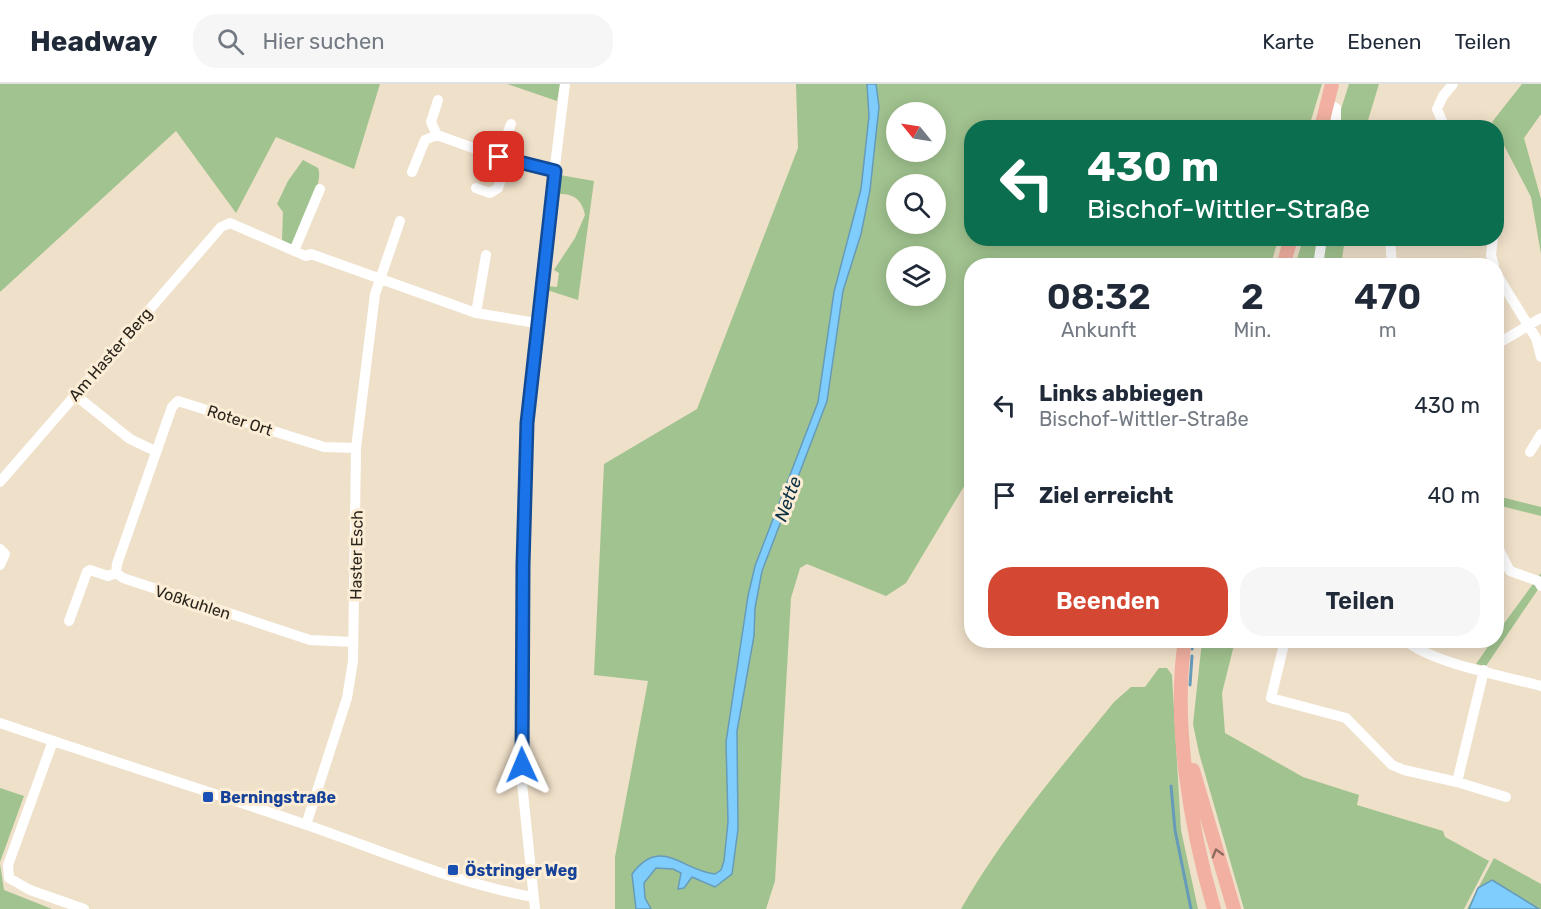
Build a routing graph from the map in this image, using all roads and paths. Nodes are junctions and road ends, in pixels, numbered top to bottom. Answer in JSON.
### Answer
{"nodes":[{"id":1,"x":565,"y":84,"type":"edge"},
{"id":2,"x":1332,"y":84,"type":"edge"},
{"id":3,"x":1453,"y":84,"type":"edge"},
{"id":4,"x":438,"y":100,"type":"dead end"},
{"id":5,"x":1327,"y":103,"type":"junction"},
{"id":6,"x":1323,"y":120,"type":"edge"},
{"id":7,"x":1336,"y":120,"type":"edge"},
{"id":8,"x":1442,"y":120,"type":"edge"},
{"id":9,"x":511,"y":124,"type":"dead end"},
{"id":10,"x":436,"y":135,"type":"junction"},
{"id":11,"x":503,"y":158,"type":"junction"},
{"id":12,"x":555,"y":171,"type":"junction"},
{"id":13,"x":412,"y":172,"type":"dead end"},
{"id":14,"x":476,"y":188,"type":"dead end"},
{"id":15,"x":320,"y":189,"type":"dead end"},
{"id":16,"x":400,"y":221,"type":"dead end"},
{"id":17,"x":294,"y":251,"type":"junction"},
{"id":18,"x":486,"y":255,"type":"dead end"},
{"id":19,"x":378,"y":279,"type":"junction"},
{"id":20,"x":1504,"y":287,"type":"edge"},
{"id":21,"x":476,"y":313,"type":"junction"},
{"id":22,"x":1541,"y":318,"type":"edge"},
{"id":23,"x":536,"y":323,"type":"junction"},
{"id":24,"x":1528,"y":326,"type":"junction"},
{"id":25,"x":1504,"y":340,"type":"edge"},
{"id":26,"x":1541,"y":357,"type":"edge"},
{"id":27,"x":74,"y":394,"type":"junction"},
{"id":28,"x":1541,"y":434,"type":"edge"},
{"id":29,"x":356,"y":448,"type":"junction"},
{"id":30,"x":155,"y":451,"type":"junction"},
{"id":31,"x":1530,"y":452,"type":"dead end"},
{"id":32,"x":0,"y":482,"type":"edge"},
{"id":33,"x":0,"y":549,"type":"edge"},
{"id":34,"x":1504,"y":559,"type":"edge"},
{"id":35,"x":0,"y":565,"type":"edge"},
{"id":36,"x":116,"y":573,"type":"junction"},
{"id":37,"x":1541,"y":586,"type":"edge"},
{"id":38,"x":69,"y":621,"type":"dead end"},
{"id":39,"x":353,"y":642,"type":"junction"},
{"id":40,"x":1184,"y":648,"type":"edge"},
{"id":41,"x":1284,"y":648,"type":"edge"},
{"id":42,"x":1413,"y":648,"type":"edge"},
{"id":43,"x":1484,"y":670,"type":"junction"},
{"id":44,"x":1541,"y":686,"type":"edge"},
{"id":45,"x":0,"y":723,"type":"edge"},
{"id":46,"x":52,"y":741,"type":"junction"},
{"id":47,"x":1185,"y":744,"type":"junction"},
{"id":48,"x":1456,"y":782,"type":"junction"},
{"id":49,"x":1506,"y":797,"type":"dead end"},
{"id":50,"x":306,"y":825,"type":"junction"},
{"id":51,"x":533,"y":897,"type":"junction"},
{"id":52,"x":84,"y":909,"type":"edge"},
{"id":53,"x":535,"y":909,"type":"edge"},
{"id":54,"x":1214,"y":909,"type":"edge"},
{"id":55,"x":1234,"y":909,"type":"edge"}],
"edges":[{"from":1,"to":12,"type":"street"},
{"from":2,"to":5,"type":"main road"},
{"from":3,"to":8,"type":"street"},
{"from":4,"to":10,"type":"street"},
{"from":5,"to":6,"type":"main road"},
{"from":5,"to":7,"type":"street"},
{"from":9,"to":11,"type":"street"},
{"from":10,"to":11,"type":"street"},
{"from":10,"to":13,"type":"street"},
{"from":11,"to":12,"type":"street"},
{"from":11,"to":14,"type":"street"},
{"from":12,"to":23,"type":"street"},
{"from":15,"to":17,"type":"street"},
{"from":16,"to":19,"type":"street","name":"Haster Esch"},
{"from":17,"to":19,"type":"street"},
{"from":17,"to":27,"type":"street","name":"Am Haster Berg"},
{"from":18,"to":21,"type":"street"},
{"from":19,"to":21,"type":"street"},
{"from":19,"to":29,"type":"street","name":"Haster Esch"},
{"from":20,"to":24,"type":"street"},
{"from":21,"to":23,"type":"street"},
{"from":22,"to":24,"type":"street"},
{"from":23,"to":51,"type":"street"},
{"from":24,"to":25,"type":"street"},
{"from":24,"to":26,"type":"street"},
{"from":27,"to":30,"type":"street"},
{"from":27,"to":32,"type":"street","name":"Am Haster Berg"},
{"from":28,"to":31,"type":"street"},
{"from":29,"to":30,"type":"street","name":"Roter Ort"},
{"from":29,"to":39,"type":"street","name":"Haster Esch"},
{"from":30,"to":36,"type":"street","name":"Roter Ort"},
{"from":33,"to":35,"type":"street"},
{"from":34,"to":37,"type":"street"},
{"from":36,"to":38,"type":"street","name":"Voßkuhlen"},
{"from":36,"to":39,"type":"street","name":"Voßkuhlen"},
{"from":39,"to":50,"type":"street","name":"Haster Esch"},
{"from":40,"to":47,"type":"main road"},
{"from":41,"to":48,"type":"street"},
{"from":42,"to":43,"type":"street"},
{"from":43,"to":44,"type":"street"},
{"from":43,"to":48,"type":"street"},
{"from":45,"to":46,"type":"street"},
{"from":46,"to":50,"type":"street"},
{"from":46,"to":52,"type":"street"},
{"from":47,"to":54,"type":"main road"},
{"from":55,"to":47,"type":"main road","one_way":true},
{"from":48,"to":49,"type":"street"},
{"from":50,"to":51,"type":"street"},
{"from":51,"to":53,"type":"street"}]}
